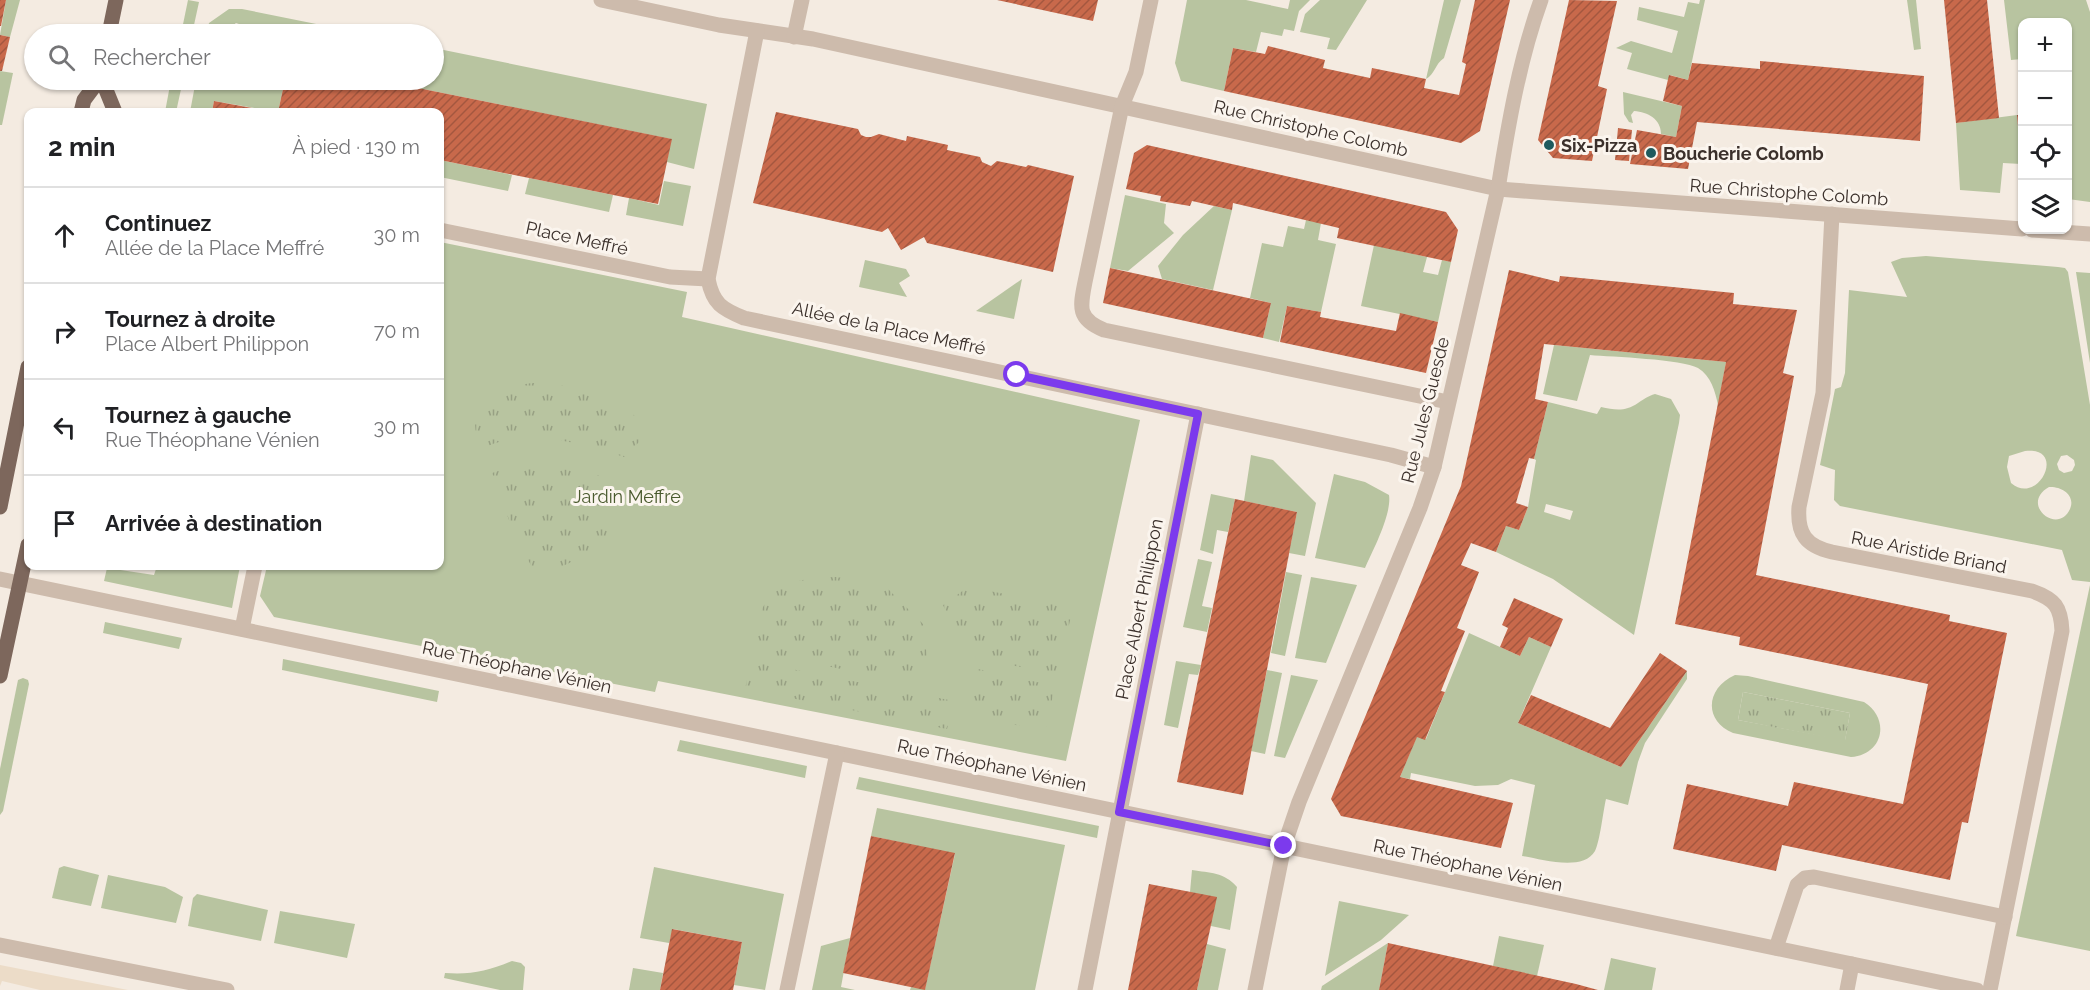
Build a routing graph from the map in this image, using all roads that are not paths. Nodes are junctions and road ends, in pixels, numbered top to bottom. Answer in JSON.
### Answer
{"nodes":[{"id":1,"x":116,"y":0,"type":"edge"},
{"id":2,"x":601,"y":0,"type":"edge"},
{"id":3,"x":802,"y":0,"type":"edge"},
{"id":4,"x":1151,"y":0,"type":"edge"},
{"id":5,"x":1541,"y":0,"type":"edge"},
{"id":6,"x":111,"y":24,"type":"edge"},
{"id":7,"x":757,"y":31,"type":"junction"},
{"id":8,"x":794,"y":37,"type":"junction"},
{"id":9,"x":92,"y":90,"type":"edge"},
{"id":10,"x":105,"y":90,"type":"edge"},
{"id":11,"x":1122,"y":106,"type":"junction"},
{"id":12,"x":82,"y":108,"type":"edge"},
{"id":13,"x":113,"y":108,"type":"edge"},
{"id":14,"x":1498,"y":189,"type":"junction"},
{"id":15,"x":1832,"y":214,"type":"junction"},
{"id":16,"x":2018,"y":229,"type":"edge"},
{"id":17,"x":444,"y":231,"type":"edge"},
{"id":18,"x":2072,"y":233,"type":"edge"},
{"id":19,"x":2090,"y":234,"type":"edge"},
{"id":20,"x":708,"y":279,"type":"junction"},
{"id":21,"x":24,"y":387,"type":"edge"},
{"id":22,"x":1448,"y":402,"type":"junction"},
{"id":23,"x":1198,"y":414,"type":"junction"},
{"id":24,"x":1434,"y":467,"type":"junction"},
{"id":25,"x":0,"y":507,"type":"edge"},
{"id":26,"x":24,"y":567,"type":"edge"},
{"id":27,"x":254,"y":570,"type":"edge"},
{"id":28,"x":0,"y":579,"type":"edge"},
{"id":29,"x":21,"y":583,"type":"junction"},
{"id":30,"x":242,"y":629,"type":"junction"},
{"id":31,"x":0,"y":676,"type":"edge"},
{"id":32,"x":837,"y":753,"type":"junction"},
{"id":33,"x":1119,"y":812,"type":"junction"},
{"id":34,"x":1284,"y":846,"type":"junction"},
{"id":35,"x":2005,"y":916,"type":"junction"},
{"id":36,"x":0,"y":945,"type":"edge"},
{"id":37,"x":1776,"y":948,"type":"junction"},
{"id":38,"x":1852,"y":964,"type":"junction"},
{"id":39,"x":157,"y":983,"type":"edge"},
{"id":40,"x":226,"y":990,"type":"edge"},
{"id":41,"x":787,"y":990,"type":"edge"},
{"id":42,"x":1085,"y":990,"type":"edge"},
{"id":43,"x":1255,"y":990,"type":"edge"},
{"id":44,"x":1847,"y":990,"type":"edge"},
{"id":45,"x":1977,"y":990,"type":"edge"},
{"id":46,"x":1990,"y":990,"type":"edge"}],
"edges":[{"from":1,"to":6,"type":"main road"},
{"from":2,"to":7,"type":"street","name":"Rue Christophe Colomb"},
{"from":3,"to":8,"type":"street"},
{"from":4,"to":11,"type":"street"},
{"from":5,"to":14,"type":"street","name":"Rue Jules Guesde"},
{"from":7,"to":8,"type":"street","name":"Rue Christophe Colomb"},
{"from":7,"to":20,"type":"street"},
{"from":8,"to":11,"type":"street","name":"Rue Christophe Colomb"},
{"from":9,"to":12,"type":"main road"},
{"from":10,"to":13,"type":"main road"},
{"from":11,"to":14,"type":"street","name":"Rue Christophe Colomb"},
{"from":11,"to":22,"type":"street"},
{"from":14,"to":15,"type":"street","name":"Rue Christophe Colomb"},
{"from":14,"to":22,"type":"street","name":"Rue Jules Guesde"},
{"from":15,"to":16,"type":"street","name":"Rue Christophe Colomb"},
{"from":15,"to":35,"type":"street","name":"Rue Aristide Briand"},
{"from":17,"to":20,"type":"street","name":"Place Meffré"},
{"from":18,"to":19,"type":"street"},
{"from":20,"to":23,"type":"street","name":"Allée de la Place Meffré"},
{"from":21,"to":25,"type":"main road"},
{"from":22,"to":24,"type":"street","name":"Rue Jules Guesde"},
{"from":23,"to":24,"type":"street","name":"Allée de la Place Meffré"},
{"from":23,"to":33,"type":"street","name":"Place Albert Philippon"},
{"from":24,"to":34,"type":"street","name":"Rue Jules Guesde"},
{"from":26,"to":29,"type":"main road"},
{"from":27,"to":30,"type":"street"},
{"from":28,"to":29,"type":"street","name":"Rue Théophane Vénien"},
{"from":29,"to":30,"type":"street","name":"Rue Théophane Vénien"},
{"from":29,"to":31,"type":"main road"},
{"from":30,"to":32,"type":"street","name":"Rue Théophane Vénien"},
{"from":32,"to":33,"type":"street","name":"Rue Théophane Vénien"},
{"from":32,"to":41,"type":"street"},
{"from":33,"to":34,"type":"street","name":"Rue Théophane Vénien"},
{"from":33,"to":42,"type":"street","name":"Place Albert Philippon"},
{"from":34,"to":37,"type":"street","name":"Rue Théophane Vénien"},
{"from":34,"to":43,"type":"street","name":"Rue Jules Guesde"},
{"from":35,"to":37,"type":"street"},
{"from":35,"to":46,"type":"street","name":"Rue Aristide Briand"},
{"from":36,"to":39,"type":"street"},
{"from":37,"to":38,"type":"street","name":"Rue Théophane Vénien"},
{"from":38,"to":44,"type":"street"},
{"from":38,"to":45,"type":"street","name":"Rue Théophane Vénien"},
{"from":39,"to":40,"type":"street"}]}
